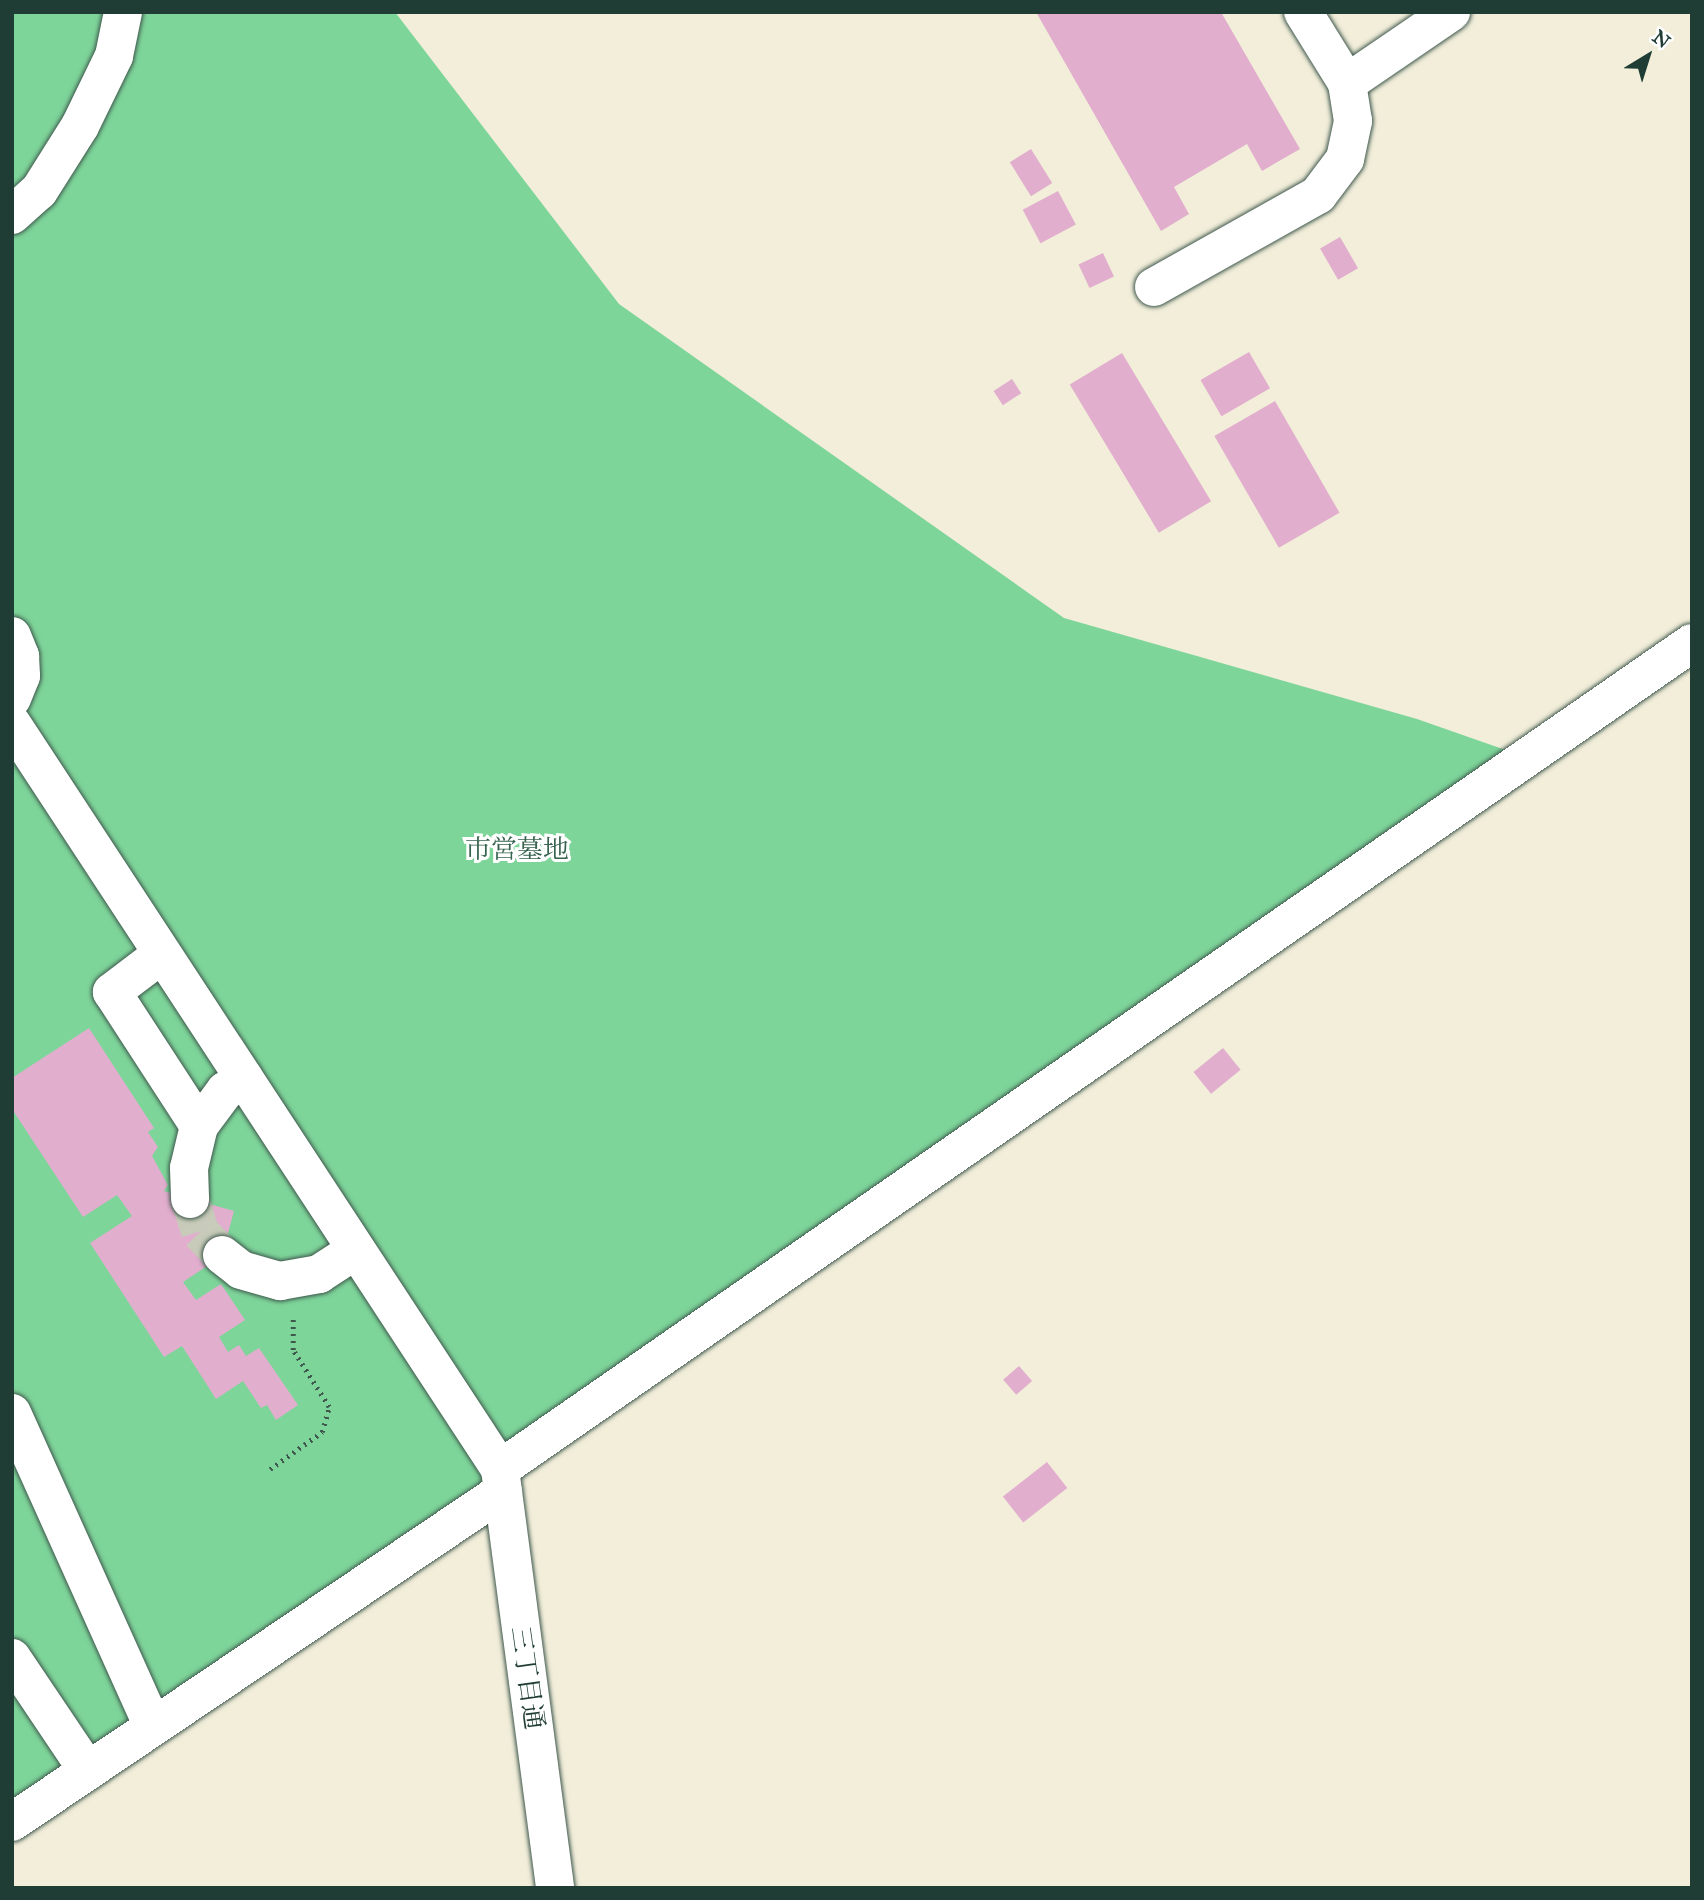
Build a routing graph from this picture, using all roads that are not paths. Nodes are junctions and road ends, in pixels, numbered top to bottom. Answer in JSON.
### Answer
{"nodes":[{"id":1,"x":123,"y":12,"type":"edge"},
{"id":2,"x":1303,"y":12,"type":"edge"},
{"id":3,"x":1451,"y":12,"type":"edge"},
{"id":4,"x":1347,"y":83,"type":"junction"},
{"id":5,"x":12,"y":215,"type":"edge"},
{"id":6,"x":1154,"y":287,"type":"dead end"},
{"id":7,"x":12,"y":636,"type":"edge"},
{"id":8,"x":1692,"y":643,"type":"edge"},
{"id":9,"x":12,"y":698,"type":"edge"},
{"id":10,"x":12,"y":724,"type":"edge"},
{"id":11,"x":162,"y":954,"type":"junction"},
{"id":12,"x":244,"y":1078,"type":"junction"},
{"id":13,"x":199,"y":1126,"type":"junction"},
{"id":14,"x":190,"y":1199,"type":"tunnel mouth"},
{"id":15,"x":356,"y":1250,"type":"junction"},
{"id":16,"x":222,"y":1255,"type":"tunnel mouth"},
{"id":17,"x":12,"y":1413,"type":"edge"},
{"id":18,"x":22,"y":1464,"type":"edge"},
{"id":19,"x":501,"y":1480,"type":"junction"},
{"id":20,"x":12,"y":1658,"type":"edge"},
{"id":21,"x":153,"y":1727,"type":"junction"},
{"id":22,"x":88,"y":1771,"type":"junction"},
{"id":23,"x":12,"y":1822,"type":"edge"},
{"id":24,"x":555,"y":1888,"type":"edge"}],
"edges":[{"from":1,"to":5,"type":"street"},
{"from":2,"to":4,"type":"street"},
{"from":3,"to":4,"type":"street"},
{"from":4,"to":6,"type":"street"},
{"from":7,"to":9,"type":"street"},
{"from":8,"to":19,"type":"street"},
{"from":10,"to":11,"type":"street"},
{"from":11,"to":12,"type":"street"},
{"from":11,"to":13,"type":"street"},
{"from":12,"to":13,"type":"street"},
{"from":12,"to":15,"type":"street"},
{"from":13,"to":14,"type":"street"},
{"from":15,"to":16,"type":"street"},
{"from":15,"to":19,"type":"street"},
{"from":17,"to":18,"type":"street"},
{"from":18,"to":21,"type":"street"},
{"from":19,"to":21,"type":"street"},
{"from":19,"to":24,"type":"street","name":"三丁目通"},
{"from":20,"to":22,"type":"street"},
{"from":21,"to":22,"type":"street"},
{"from":22,"to":23,"type":"street"}]}
